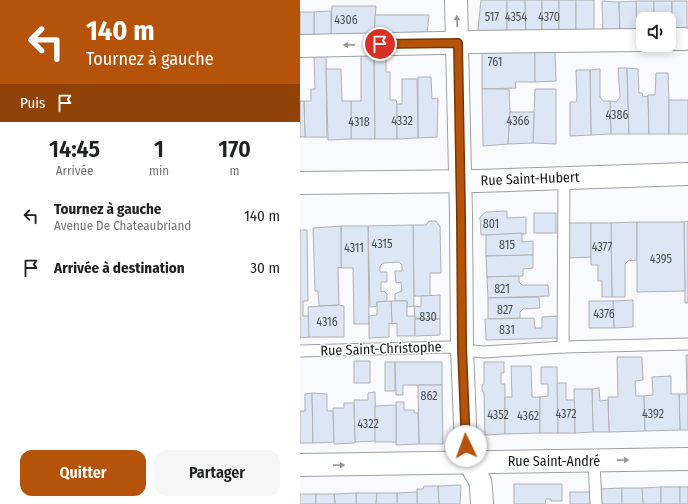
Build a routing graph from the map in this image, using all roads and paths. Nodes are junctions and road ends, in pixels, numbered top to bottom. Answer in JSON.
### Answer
{"nodes":[{"id":1,"x":456,"y":0,"type":"edge"},
{"id":2,"x":636,"y":40,"type":"edge"},
{"id":3,"x":458,"y":43,"type":"junction"},
{"id":4,"x":300,"y":46,"type":"edge"},
{"id":5,"x":688,"y":174,"type":"edge"},
{"id":6,"x":564,"y":178,"type":"junction"},
{"id":7,"x":460,"y":181,"type":"junction"},
{"id":8,"x":300,"y":183,"type":"edge"},
{"id":9,"x":688,"y":344,"type":"edge"},
{"id":10,"x":563,"y":347,"type":"junction"},
{"id":11,"x":462,"y":348,"type":"junction"},
{"id":12,"x":300,"y":351,"type":"edge"},
{"id":13,"x":688,"y":459,"type":"edge"},
{"id":14,"x":594,"y":461,"type":"junction"},
{"id":15,"x":469,"y":462,"type":"junction"},
{"id":16,"x":300,"y":465,"type":"edge"},
{"id":17,"x":482,"y":504,"type":"edge"},
{"id":18,"x":596,"y":504,"type":"edge"}],
"edges":[{"from":3,"to":1,"type":"street","one_way":true},
{"from":2,"to":3,"type":"street"},
{"from":3,"to":4,"type":"street","one_way":true},
{"from":3,"to":7,"type":"street"},
{"from":5,"to":6,"type":"street","name":"Rue Saint-Hubert"},
{"from":6,"to":7,"type":"street","name":"Rue Saint-Hubert"},
{"from":6,"to":10,"type":"lane"},
{"from":7,"to":8,"type":"street","name":"Rue Saint-Hubert"},
{"from":7,"to":11,"type":"street"},
{"from":9,"to":10,"type":"lane","name":"Rue Saint-Christophe"},
{"from":10,"to":11,"type":"lane","name":"Rue Saint-Christophe"},
{"from":11,"to":12,"type":"lane","name":"Rue Saint-Christophe"},
{"from":11,"to":15,"type":"street"},
{"from":14,"to":13,"type":"street","name":"Rue Saint-André","one_way":true},
{"from":14,"to":15,"type":"street","name":"Rue Saint-André"},
{"from":14,"to":18,"type":"lane"},
{"from":16,"to":15,"type":"street","name":"Rue Saint-André","one_way":true},
{"from":15,"to":17,"type":"street"}]}
